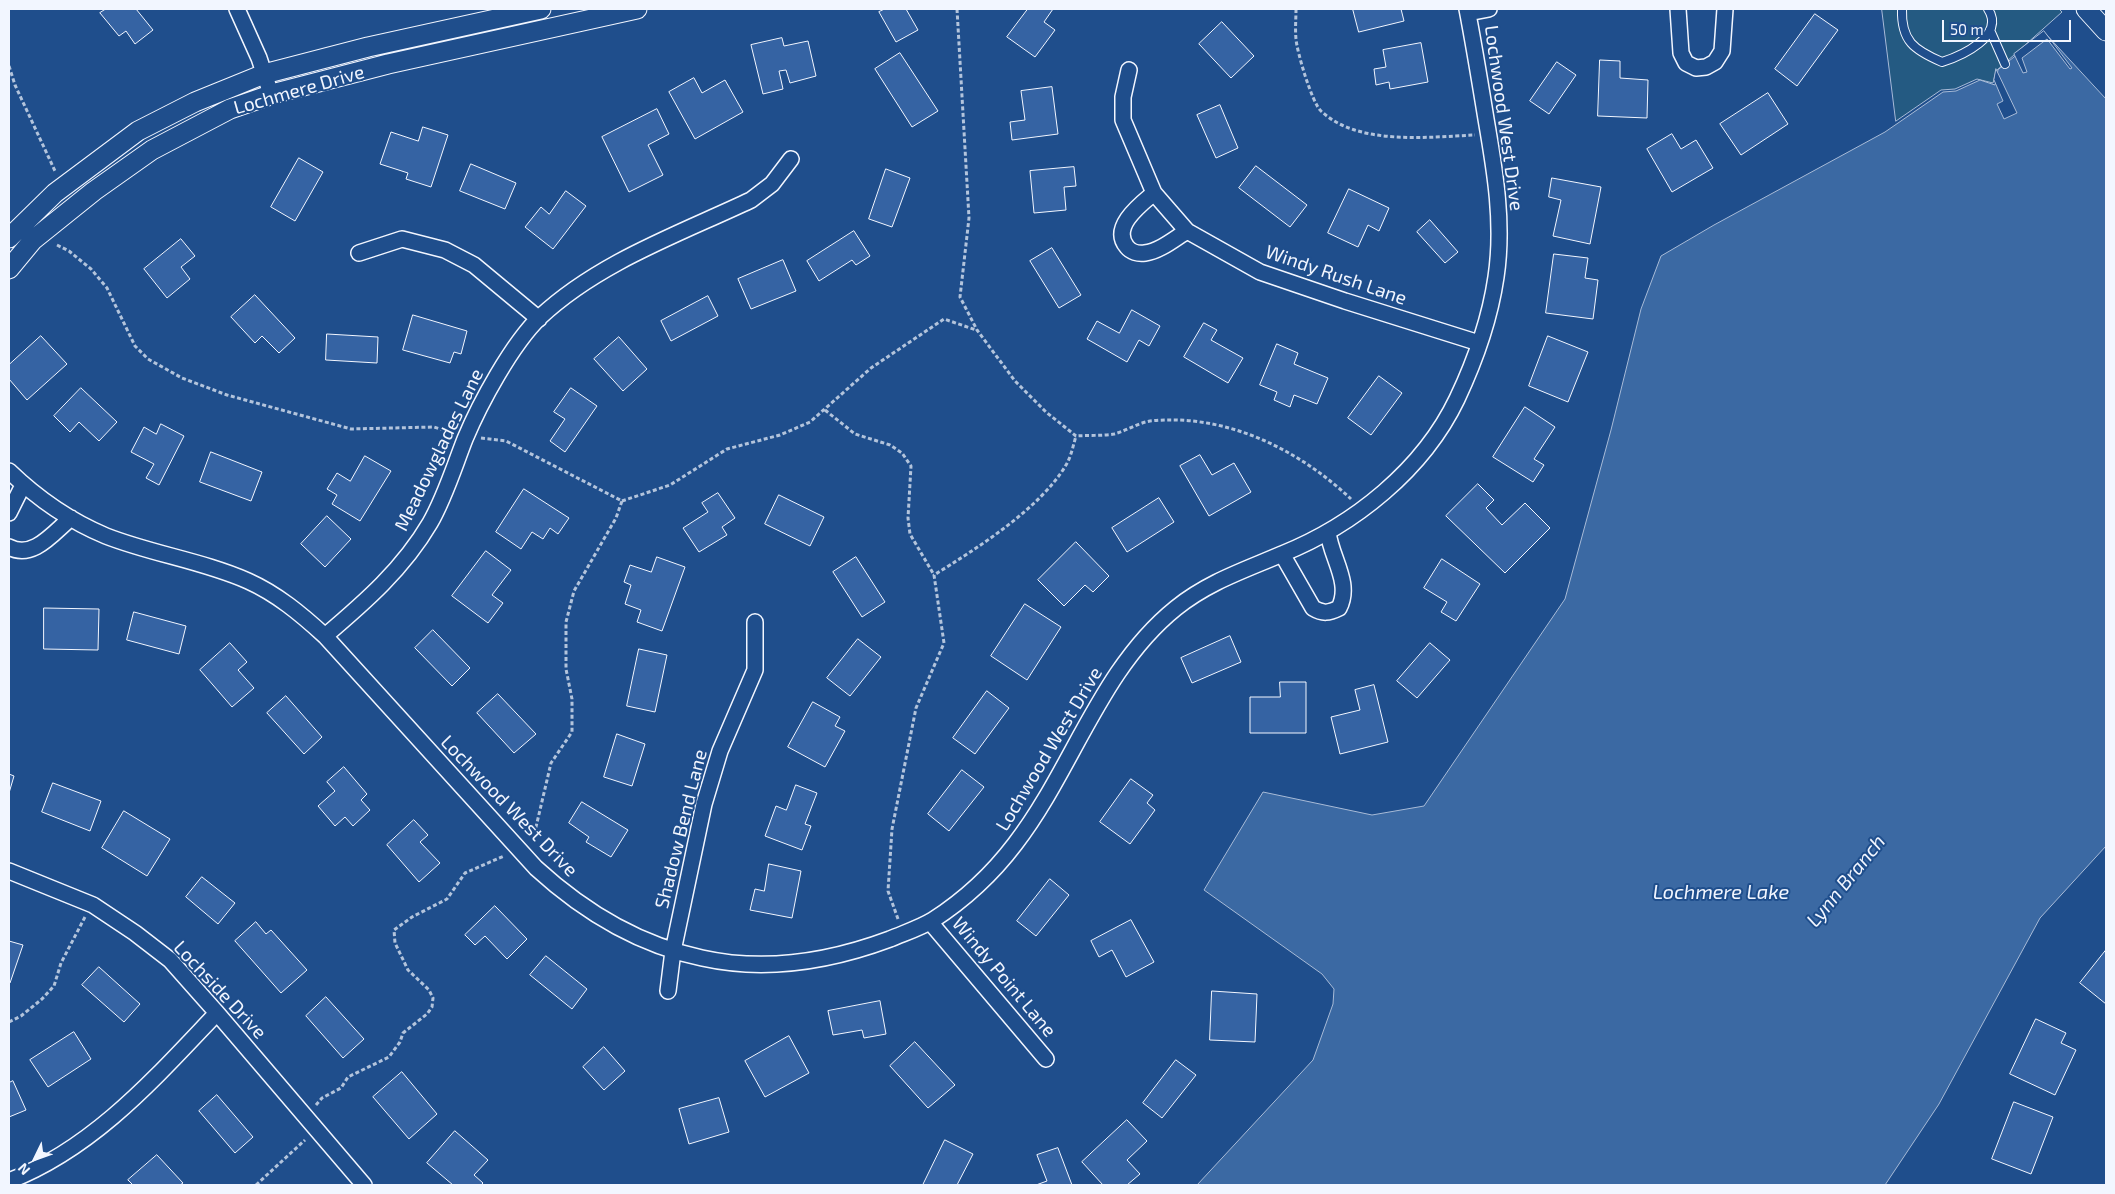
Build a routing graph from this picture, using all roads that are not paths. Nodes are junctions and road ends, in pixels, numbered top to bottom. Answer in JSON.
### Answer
{"nodes":[{"id":1,"x":237,"y":9,"type":"edge"},
{"id":2,"x":541,"y":9,"type":"edge"},
{"id":3,"x":637,"y":9,"type":"edge"},
{"id":4,"x":1489,"y":9,"type":"edge"},
{"id":5,"x":1678,"y":9,"type":"edge"},
{"id":6,"x":1726,"y":9,"type":"edge"},
{"id":7,"x":1902,"y":9,"type":"edge"},
{"id":8,"x":1988,"y":9,"type":"edge"},
{"id":9,"x":2086,"y":9,"type":"edge"},
{"id":10,"x":1468,"y":11,"type":"edge"},
{"id":11,"x":1990,"y":30,"type":"junction"},
{"id":12,"x":2106,"y":31,"type":"edge"},
{"id":13,"x":2006,"y":64,"type":"dead end"},
{"id":14,"x":1129,"y":70,"type":"dead end"},
{"id":15,"x":264,"y":74,"type":"junction"},
{"id":16,"x":270,"y":94,"type":"junction"},
{"id":17,"x":791,"y":159,"type":"dead end"},
{"id":18,"x":1154,"y":192,"type":"junction"},
{"id":19,"x":1187,"y":231,"type":"junction"},
{"id":20,"x":9,"y":238,"type":"edge"},
{"id":21,"x":359,"y":254,"type":"dead end"},
{"id":22,"x":9,"y":269,"type":"edge"},
{"id":23,"x":539,"y":318,"type":"junction"},
{"id":24,"x":1479,"y":343,"type":"junction"},
{"id":25,"x":9,"y":471,"type":"edge"},
{"id":26,"x":23,"y":485,"type":"junction"},
{"id":27,"x":9,"y":513,"type":"edge"},
{"id":28,"x":71,"y":518,"type":"junction"},
{"id":29,"x":1328,"y":532,"type":"junction"},
{"id":30,"x":9,"y":547,"type":"edge"},
{"id":31,"x":1282,"y":554,"type":"junction"},
{"id":32,"x":755,"y":622,"type":"dead end"},
{"id":33,"x":325,"y":636,"type":"junction"},
{"id":34,"x":9,"y":871,"type":"edge"},
{"id":35,"x":930,"y":922,"type":"junction"},
{"id":36,"x":673,"y":951,"type":"junction"},
{"id":37,"x":668,"y":991,"type":"dead end"},
{"id":38,"x":217,"y":1013,"type":"junction"},
{"id":39,"x":1046,"y":1059,"type":"dead end"},
{"id":40,"x":9,"y":1181,"type":"edge"},
{"id":41,"x":364,"y":1185,"type":"edge"}],
"edges":[{"from":1,"to":15,"type":"street"},
{"from":2,"to":15,"type":"street","name":"Lochmere Drive"},
{"from":3,"to":16,"type":"street","name":"Lochmere Drive"},
{"from":4,"to":10,"type":"street"},
{"from":5,"to":6,"type":"street"},
{"from":7,"to":11,"type":"lane"},
{"from":8,"to":11,"type":"lane"},
{"from":9,"to":12,"type":"street"},
{"from":10,"to":24,"type":"street","name":"Lochwood West Drive"},
{"from":11,"to":13,"type":"lane"},
{"from":14,"to":18,"type":"street","name":"Windy Rush Lane"},
{"from":15,"to":16,"type":"street"},
{"from":15,"to":20,"type":"street","name":"Lochmere Drive"},
{"from":16,"to":22,"type":"street","name":"Lochmere Drive"},
{"from":17,"to":23,"type":"street","name":"Meadowglades Lane"},
{"from":18,"to":19,"type":"street","name":"Windy Rush Lane"},
{"from":18,"to":19,"type":"street"},
{"from":19,"to":24,"type":"street","name":"Windy Rush Lane"},
{"from":21,"to":23,"type":"street"},
{"from":23,"to":33,"type":"street","name":"Meadowglades Lane"},
{"from":24,"to":29,"type":"street","name":"Lochwood West Drive"},
{"from":25,"to":26,"type":"street","name":"Lochwood West Drive"},
{"from":26,"to":27,"type":"street"},
{"from":26,"to":28,"type":"street","name":"Lochwood West Drive"},
{"from":28,"to":30,"type":"street"},
{"from":28,"to":33,"type":"street","name":"Lochwood West Drive"},
{"from":29,"to":31,"type":"street","name":"Lochwood West Drive"},
{"from":29,"to":31,"type":"street"},
{"from":31,"to":35,"type":"street","name":"Lochwood West Drive"},
{"from":32,"to":36,"type":"street","name":"Shadow Bend Lane"},
{"from":33,"to":36,"type":"street","name":"Lochwood West Drive"},
{"from":34,"to":38,"type":"street","name":"Lochside Drive"},
{"from":35,"to":36,"type":"street","name":"Lochwood West Drive"},
{"from":35,"to":39,"type":"street","name":"Windy Point Lane"},
{"from":36,"to":37,"type":"street","name":"Shadow Bend Lane"},
{"from":38,"to":40,"type":"street"},
{"from":38,"to":41,"type":"street","name":"Lochside Drive"}]}
